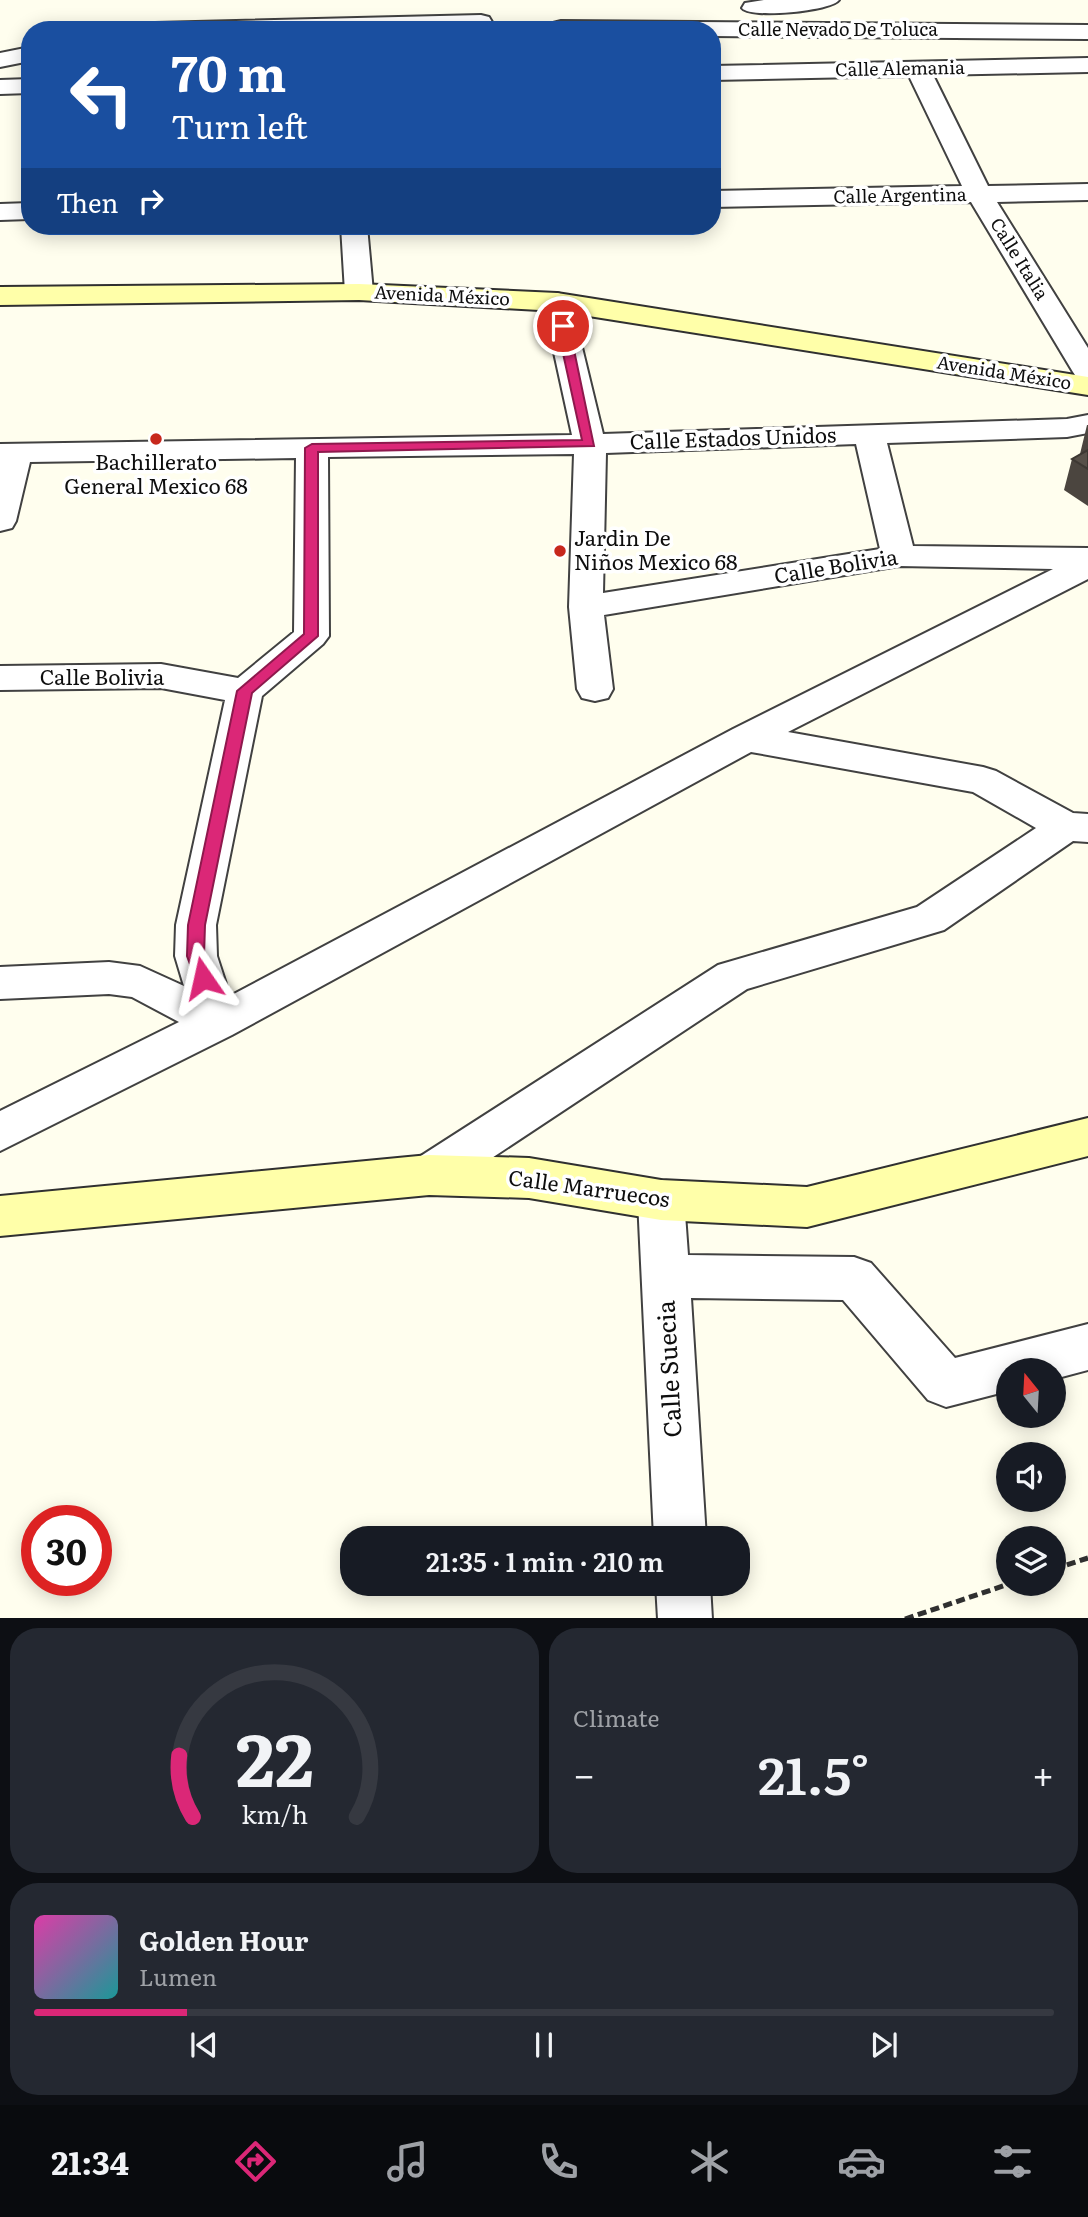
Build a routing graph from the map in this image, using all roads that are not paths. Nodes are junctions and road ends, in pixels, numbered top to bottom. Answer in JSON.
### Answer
{"nodes":[{"id":1,"x":828,"y":0,"type":"edge"},
{"id":2,"x":744,"y":4,"type":"edge"},
{"id":3,"x":613,"y":21,"type":"edge"},
{"id":4,"x":721,"y":30,"type":"edge"},
{"id":5,"x":1088,"y":32,"type":"edge"},
{"id":6,"x":21,"y":44,"type":"edge"},
{"id":7,"x":0,"y":60,"type":"edge"},
{"id":8,"x":1088,"y":65,"type":"edge"},
{"id":9,"x":918,"y":69,"type":"junction"},
{"id":10,"x":721,"y":73,"type":"edge"},
{"id":11,"x":0,"y":86,"type":"edge"},
{"id":12,"x":21,"y":86,"type":"edge"},
{"id":13,"x":1088,"y":192,"type":"edge"},
{"id":14,"x":979,"y":194,"type":"junction"},
{"id":15,"x":721,"y":199,"type":"edge"},
{"id":16,"x":21,"y":211,"type":"edge"},
{"id":17,"x":0,"y":212,"type":"edge"},
{"id":18,"x":355,"y":235,"type":"edge"},
{"id":19,"x":359,"y":292,"type":"junction"},
{"id":20,"x":0,"y":296,"type":"edge"},
{"id":21,"x":557,"y":302,"type":"junction"},
{"id":22,"x":1088,"y":372,"type":"edge"},
{"id":23,"x":1088,"y":386,"type":"edge"},
{"id":24,"x":1088,"y":424,"type":"edge"},
{"id":25,"x":869,"y":435,"type":"junction"},
{"id":26,"x":590,"y":443,"type":"junction"},
{"id":27,"x":312,"y":448,"type":"junction"},
{"id":28,"x":8,"y":452,"type":"edge"},
{"id":29,"x":0,"y":521,"type":"edge"},
{"id":30,"x":899,"y":556,"type":"junction"},
{"id":31,"x":1088,"y":559,"type":"edge"},
{"id":32,"x":1088,"y":565,"type":"edge"},
{"id":33,"x":586,"y":607,"type":"junction"},
{"id":34,"x":0,"y":678,"type":"edge"},
{"id":35,"x":595,"y":689,"type":"dead end"},
{"id":36,"x":245,"y":691,"type":"junction"},
{"id":37,"x":746,"y":738,"type":"junction"},
{"id":38,"x":1077,"y":827,"type":"edge"},
{"id":39,"x":0,"y":983,"type":"edge"},
{"id":40,"x":217,"y":1023,"type":"junction"},
{"id":41,"x":0,"y":1132,"type":"edge"},
{"id":42,"x":1088,"y":1137,"type":"edge"},
{"id":43,"x":429,"y":1175,"type":"junction"},
{"id":44,"x":661,"y":1200,"type":"junction"},
{"id":45,"x":0,"y":1216,"type":"edge"},
{"id":46,"x":665,"y":1276,"type":"junction"},
{"id":47,"x":1088,"y":1347,"type":"edge"},
{"id":48,"x":679,"y":1526,"type":"edge"},
{"id":49,"x":684,"y":1596,"type":"edge"},
{"id":50,"x":685,"y":1618,"type":"edge"}],
"edges":[{"from":1,"to":2,"type":"street","name":"Calle Nevado De Toluca"},
{"from":2,"to":3,"type":"street","name":"Calle Nevado De Toluca"},
{"from":4,"to":5,"type":"street","name":"Calle Nevado De Toluca"},
{"from":6,"to":7,"type":"street"},
{"from":8,"to":9,"type":"street","name":"Calle Alemania"},
{"from":9,"to":10,"type":"street","name":"Calle Alemania"},
{"from":9,"to":14,"type":"street","name":"Calle Italia"},
{"from":11,"to":12,"type":"street"},
{"from":13,"to":14,"type":"street","name":"Calle Argentina"},
{"from":14,"to":15,"type":"street","name":"Calle Argentina"},
{"from":14,"to":22,"type":"street","name":"Calle Italia"},
{"from":16,"to":17,"type":"street"},
{"from":18,"to":19,"type":"street"},
{"from":19,"to":20,"type":"street","name":"Avenida México"},
{"from":19,"to":21,"type":"street","name":"Avenida México"},
{"from":21,"to":23,"type":"street","name":"Avenida México"},
{"from":21,"to":26,"type":"street"},
{"from":24,"to":25,"type":"street","name":"Calle Estados Unidos"},
{"from":25,"to":26,"type":"street","name":"Calle Estados Unidos"},
{"from":25,"to":30,"type":"street"},
{"from":26,"to":27,"type":"street","name":"Calle Estados Unidos"},
{"from":26,"to":33,"type":"street"},
{"from":27,"to":28,"type":"street","name":"Calle Estados Unidos"},
{"from":27,"to":36,"type":"street"},
{"from":28,"to":29,"type":"street"},
{"from":30,"to":31,"type":"street","name":"Calle Bolivia"},
{"from":30,"to":33,"type":"street","name":"Calle Bolivia"},
{"from":32,"to":37,"type":"street"},
{"from":33,"to":35,"type":"street"},
{"from":34,"to":36,"type":"street","name":"Calle Bolivia"},
{"from":36,"to":40,"type":"street"},
{"from":37,"to":38,"type":"street"},
{"from":37,"to":40,"type":"street"},
{"from":38,"to":43,"type":"street"},
{"from":39,"to":40,"type":"street"},
{"from":40,"to":41,"type":"street"},
{"from":42,"to":44,"type":"street","name":"Calle Marruecos"},
{"from":43,"to":44,"type":"street","name":"Calle Marruecos"},
{"from":43,"to":45,"type":"street","name":"Calle Marruecos"},
{"from":44,"to":46,"type":"street","name":"Calle Suecia"},
{"from":46,"to":47,"type":"street"},
{"from":46,"to":48,"type":"street","name":"Calle Suecia"},
{"from":49,"to":50,"type":"street"}]}
